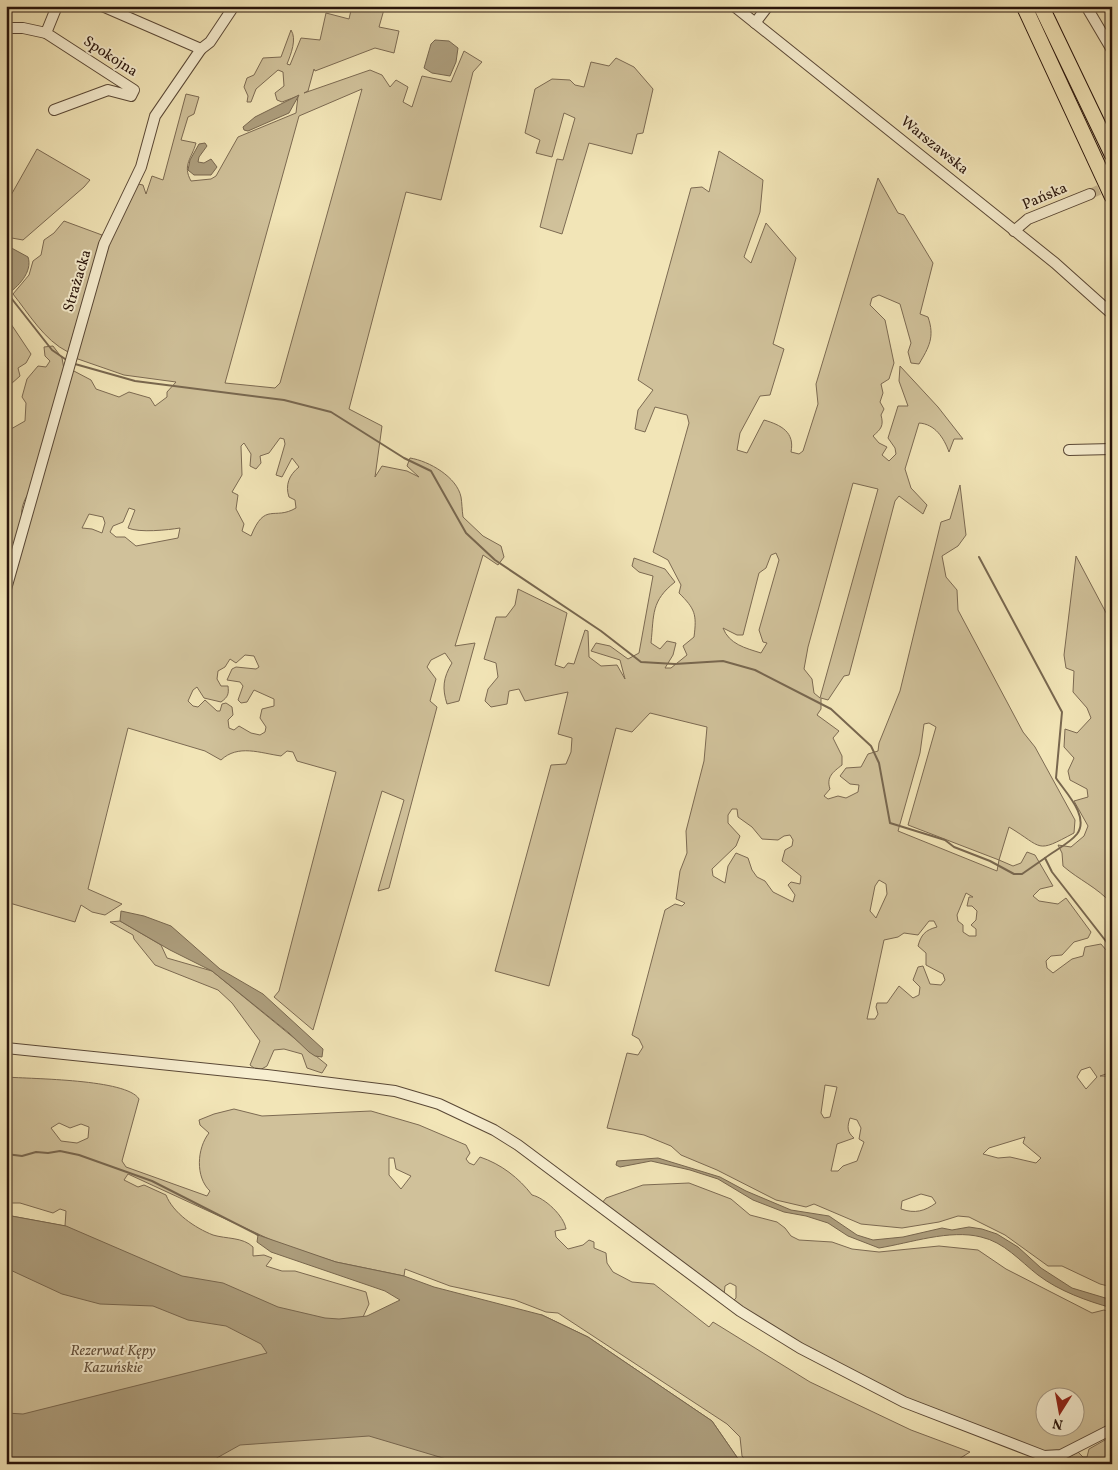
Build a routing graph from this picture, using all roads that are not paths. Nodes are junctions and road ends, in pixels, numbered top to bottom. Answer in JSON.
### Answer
{"nodes":[{"id":1,"x":57,"y":6,"type":"edge"},
{"id":2,"x":102,"y":6,"type":"edge"},
{"id":3,"x":234,"y":6,"type":"edge"},
{"id":4,"x":734,"y":6,"type":"edge"},
{"id":5,"x":768,"y":6,"type":"edge"},
{"id":6,"x":1024,"y":6,"type":"edge"},
{"id":7,"x":1041,"y":6,"type":"edge"},
{"id":8,"x":1086,"y":6,"type":"edge"},
{"id":9,"x":755,"y":23,"type":"junction"},
{"id":10,"x":6,"y":28,"type":"edge"},
{"id":11,"x":46,"y":33,"type":"junction"},
{"id":12,"x":201,"y":49,"type":"junction"},
{"id":13,"x":1112,"y":50,"type":"edge"},
{"id":14,"x":54,"y":110,"type":"dead end"},
{"id":15,"x":1112,"y":154,"type":"edge"},
{"id":16,"x":1090,"y":194,"type":"tunnel mouth"},
{"id":17,"x":1112,"y":196,"type":"edge"},
{"id":18,"x":1014,"y":231,"type":"junction"},
{"id":19,"x":1112,"y":314,"type":"edge"},
{"id":20,"x":1112,"y":449,"type":"edge"},
{"id":21,"x":1069,"y":450,"type":"dead end"},
{"id":22,"x":6,"y":590,"type":"edge"},
{"id":23,"x":6,"y":1048,"type":"edge"},
{"id":24,"x":1112,"y":1429,"type":"edge"}],
"edges":[{"from":1,"to":11,"type":"street"},
{"from":2,"to":12,"type":"street"},
{"from":3,"to":12,"type":"street","name":"Strażacka"},
{"from":4,"to":9,"type":"street","name":"Warszawska"},
{"from":5,"to":9,"type":"street"},
{"from":6,"to":17,"type":"highway"},
{"from":7,"to":15,"type":"highway"},
{"from":8,"to":13,"type":"street"},
{"from":9,"to":18,"type":"street","name":"Warszawska"},
{"from":10,"to":11,"type":"street","name":"Spokojna"},
{"from":11,"to":14,"type":"street","name":"Spokojna"},
{"from":12,"to":22,"type":"street","name":"Strażacka"},
{"from":16,"to":18,"type":"street","name":"Pańska"},
{"from":18,"to":19,"type":"street","name":"Warszawska"},
{"from":20,"to":21,"type":"street"},
{"from":23,"to":24,"type":"street"}]}
